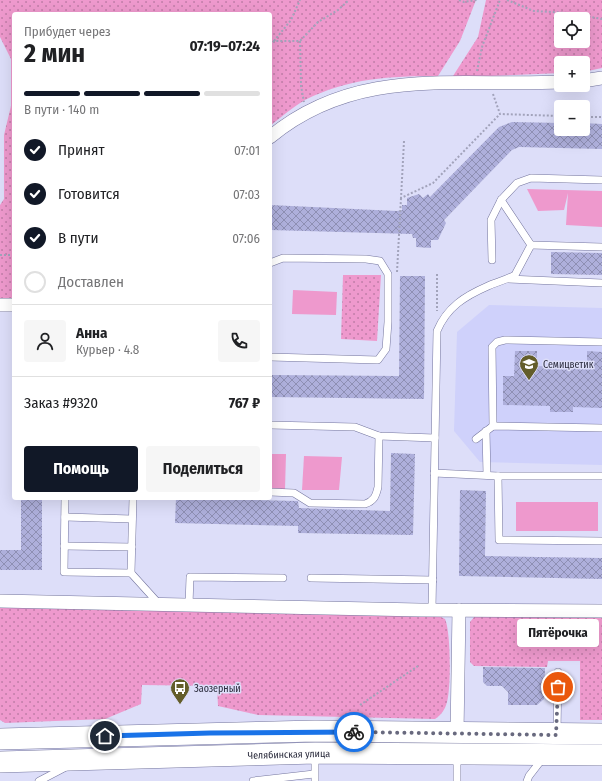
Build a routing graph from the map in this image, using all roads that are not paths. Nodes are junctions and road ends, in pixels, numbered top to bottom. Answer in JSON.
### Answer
{"nodes":[{"id":1,"x":602,"y":78,"type":"edge"},
{"id":2,"x":590,"y":80,"type":"edge"},
{"id":3,"x":554,"y":82,"type":"edge"},
{"id":4,"x":272,"y":135,"type":"edge"},
{"id":5,"x":602,"y":180,"type":"edge"},
{"id":6,"x":501,"y":200,"type":"junction"},
{"id":7,"x":531,"y":245,"type":"junction"},
{"id":8,"x":602,"y":247,"type":"edge"},
{"id":9,"x":492,"y":260,"type":"dead end"},
{"id":10,"x":272,"y":262,"type":"edge"},
{"id":11,"x":508,"y":279,"type":"junction"},
{"id":12,"x":602,"y":283,"type":"edge"},
{"id":13,"x":0,"y":305,"type":"edge"},
{"id":14,"x":12,"y":305,"type":"edge"},
{"id":15,"x":602,"y":342,"type":"edge"},
{"id":16,"x":272,"y":357,"type":"edge"},
{"id":17,"x":272,"y":425,"type":"edge"},
{"id":18,"x":493,"y":426,"type":"junction"},
{"id":19,"x":602,"y":428,"type":"edge"},
{"id":20,"x":486,"y":431,"type":"junction"},
{"id":21,"x":379,"y":436,"type":"junction"},
{"id":22,"x":435,"y":438,"type":"junction"},
{"id":23,"x":476,"y":439,"type":"dead end"},
{"id":24,"x":434,"y":473,"type":"junction"},
{"id":25,"x":487,"y":475,"type":"junction"},
{"id":26,"x":498,"y":476,"type":"junction"},
{"id":27,"x":602,"y":476,"type":"edge"},
{"id":28,"x":272,"y":492,"type":"edge"},
{"id":29,"x":65,"y":500,"type":"edge"},
{"id":30,"x":133,"y":500,"type":"edge"},
{"id":31,"x":65,"y":517,"type":"junction"},
{"id":32,"x":132,"y":519,"type":"junction"},
{"id":33,"x":602,"y":540,"type":"edge"},
{"id":34,"x":64,"y":546,"type":"junction"},
{"id":35,"x":132,"y":547,"type":"junction"},
{"id":36,"x":131,"y":573,"type":"junction"},
{"id":37,"x":283,"y":578,"type":"dead end"},
{"id":38,"x":311,"y":578,"type":"dead end"},
{"id":39,"x":433,"y":580,"type":"junction"},
{"id":40,"x":0,"y":601,"type":"edge"},
{"id":41,"x":159,"y":604,"type":"junction"},
{"id":42,"x":189,"y":605,"type":"junction"},
{"id":43,"x":432,"y":610,"type":"junction"},
{"id":44,"x":458,"y":610,"type":"junction"},
{"id":45,"x":602,"y":611,"type":"edge"},
{"id":46,"x":558,"y":672,"type":"dead end"},
{"id":47,"x":315,"y":731,"type":"junction"},
{"id":48,"x":210,"y":733,"type":"junction"},
{"id":49,"x":457,"y":734,"type":"junction"},
{"id":50,"x":602,"y":734,"type":"edge"},
{"id":51,"x":556,"y":735,"type":"junction"},
{"id":52,"x":0,"y":739,"type":"edge"},
{"id":53,"x":315,"y":753,"type":"junction"},
{"id":54,"x":457,"y":755,"type":"junction"},
{"id":55,"x":545,"y":755,"type":"junction"},
{"id":56,"x":602,"y":755,"type":"edge"},
{"id":57,"x":210,"y":756,"type":"junction"},
{"id":58,"x":82,"y":759,"type":"junction"},
{"id":59,"x":0,"y":762,"type":"edge"},
{"id":60,"x":315,"y":778,"type":"edge"},
{"id":61,"x":39,"y":781,"type":"edge"},
{"id":62,"x":253,"y":781,"type":"edge"},
{"id":63,"x":457,"y":781,"type":"edge"},
{"id":64,"x":527,"y":781,"type":"edge"}],
"edges":[{"from":1,"to":2,"type":"street"},
{"from":3,"to":4,"type":"street"},
{"from":5,"to":6,"type":"lane"},
{"from":6,"to":7,"type":"lane"},
{"from":6,"to":9,"type":"lane"},
{"from":7,"to":8,"type":"lane"},
{"from":7,"to":11,"type":"lane"},
{"from":10,"to":16,"type":"lane"},
{"from":11,"to":12,"type":"lane"},
{"from":11,"to":22,"type":"lane"},
{"from":13,"to":14,"type":"street"},
{"from":15,"to":18,"type":"lane"},
{"from":17,"to":21,"type":"lane"},
{"from":18,"to":19,"type":"lane"},
{"from":18,"to":20,"type":"lane"},
{"from":20,"to":23,"type":"lane"},
{"from":20,"to":25,"type":"lane"},
{"from":21,"to":22,"type":"lane"},
{"from":21,"to":28,"type":"lane"},
{"from":22,"to":24,"type":"lane"},
{"from":24,"to":25,"type":"lane"},
{"from":24,"to":39,"type":"lane"},
{"from":25,"to":26,"type":"lane"},
{"from":26,"to":27,"type":"lane"},
{"from":26,"to":33,"type":"lane"},
{"from":29,"to":31,"type":"lane"},
{"from":30,"to":32,"type":"lane"},
{"from":31,"to":32,"type":"lane"},
{"from":31,"to":34,"type":"lane"},
{"from":32,"to":35,"type":"lane"},
{"from":34,"to":35,"type":"lane"},
{"from":34,"to":36,"type":"lane"},
{"from":35,"to":36,"type":"lane"},
{"from":36,"to":41,"type":"lane"},
{"from":37,"to":42,"type":"lane"},
{"from":38,"to":39,"type":"lane"},
{"from":39,"to":43,"type":"lane"},
{"from":40,"to":41,"type":"street"},
{"from":41,"to":42,"type":"street"},
{"from":42,"to":43,"type":"street"},
{"from":43,"to":44,"type":"street"},
{"from":44,"to":45,"type":"street"},
{"from":44,"to":49,"type":"street"},
{"from":46,"to":51,"type":"lane"},
{"from":47,"to":48,"type":"main road"},
{"from":47,"to":49,"type":"main road"},
{"from":47,"to":53,"type":"main road"},
{"from":48,"to":52,"type":"main road"},
{"from":48,"to":57,"type":"main road"},
{"from":49,"to":51,"type":"main road"},
{"from":49,"to":54,"type":"main road"},
{"from":50,"to":51,"type":"main road"},
{"from":53,"to":54,"type":"main road","name":"Челябинская улица"},
{"from":53,"to":57,"type":"main road","name":"Челябинская улица"},
{"from":53,"to":60,"type":"lane"},
{"from":54,"to":55,"type":"main road","name":"Челябинская улица"},
{"from":54,"to":63,"type":"lane"},
{"from":55,"to":56,"type":"main road","name":"Челябинская улица"},
{"from":55,"to":64,"type":"lane"},
{"from":57,"to":58,"type":"main road","name":"Челябинская улица"},
{"from":58,"to":59,"type":"main road","name":"Челябинская улица"},
{"from":58,"to":61,"type":"lane"},
{"from":60,"to":62,"type":"lane"}]}
